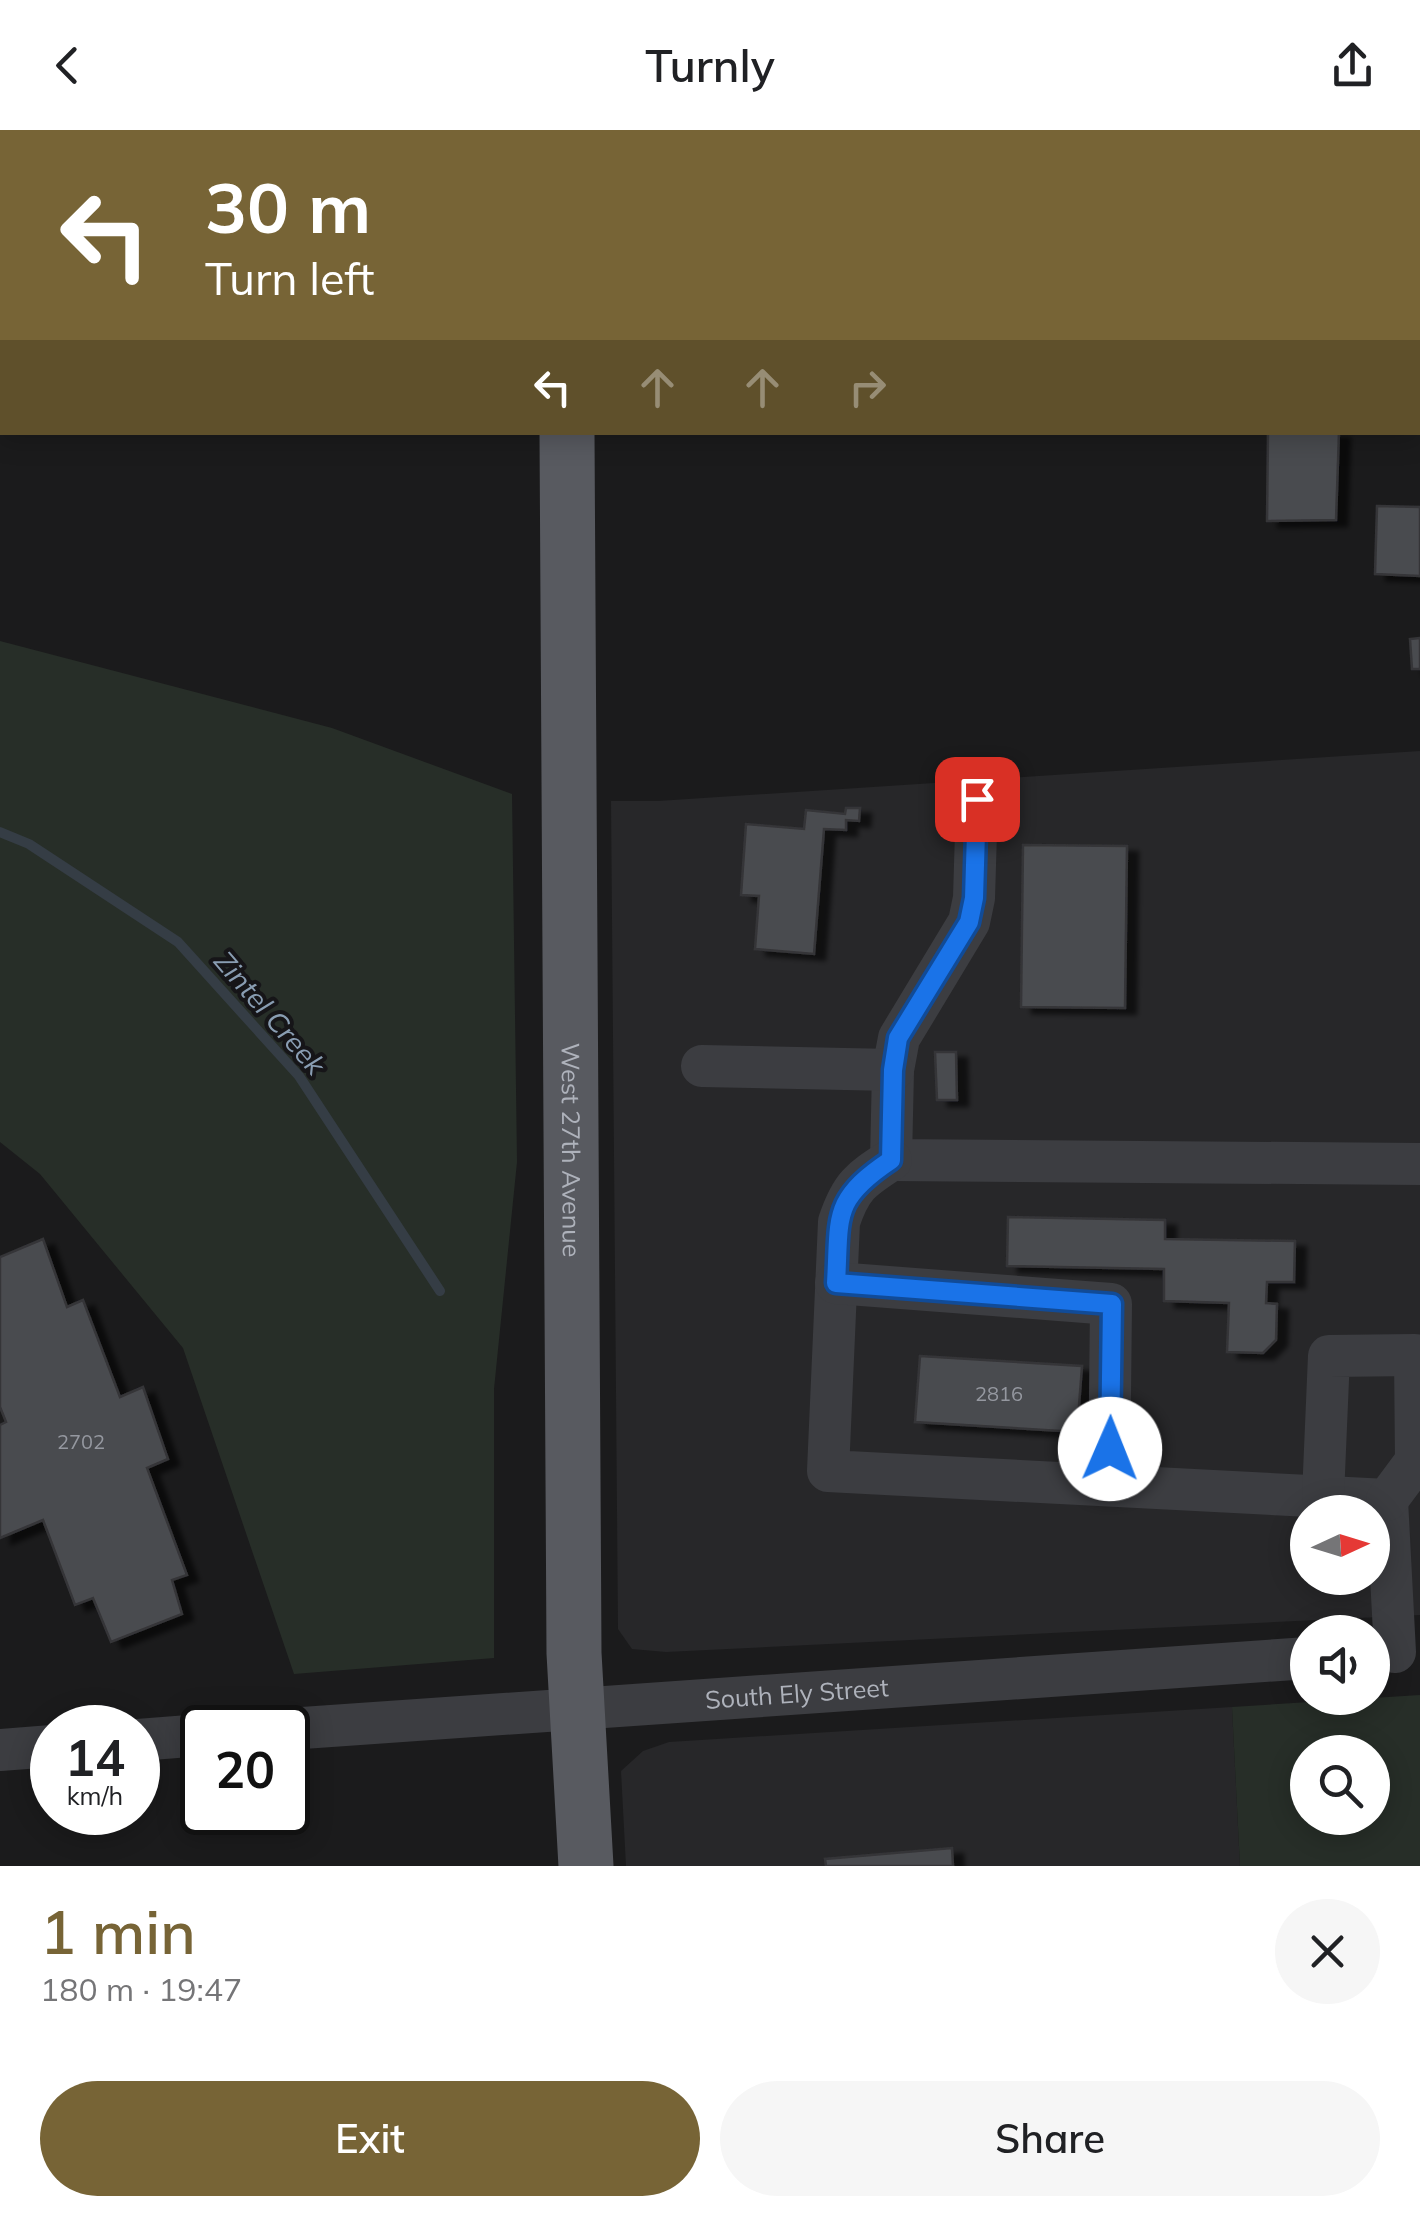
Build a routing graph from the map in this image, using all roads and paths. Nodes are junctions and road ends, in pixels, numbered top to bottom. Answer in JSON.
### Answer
{"nodes":[{"id":1,"x":566,"y":435,"type":"edge"},
{"id":2,"x":977,"y":799,"type":"dead end"},
{"id":3,"x":702,"y":1066,"type":"dead end"},
{"id":4,"x":893,"y":1070,"type":"junction"},
{"id":5,"x":891,"y":1160,"type":"junction"},
{"id":6,"x":1420,"y":1164,"type":"edge"},
{"id":7,"x":836,"y":1283,"type":"junction"},
{"id":8,"x":1110,"y":1485,"type":"junction"},
{"id":9,"x":1304,"y":1495,"type":"edge"},
{"id":10,"x":1323,"y":1495,"type":"edge"},
{"id":11,"x":1390,"y":1495,"type":"edge"},
{"id":12,"x":1390,"y":1561,"type":"edge"},
{"id":13,"x":1396,"y":1652,"type":"edge"},
{"id":14,"x":1290,"y":1659,"type":"edge"},
{"id":15,"x":578,"y":1707,"type":"junction"},
{"id":16,"x":310,"y":1727,"type":"edge"},
{"id":17,"x":30,"y":1748,"type":"edge"},
{"id":18,"x":0,"y":1750,"type":"edge"},
{"id":19,"x":586,"y":1866,"type":"edge"}],
"edges":[{"from":1,"to":15,"type":"main road","name":"West 27th Avenue"},
{"from":2,"to":4,"type":"street"},
{"from":3,"to":4,"type":"street"},
{"from":4,"to":5,"type":"street"},
{"from":5,"to":6,"type":"street"},
{"from":5,"to":7,"type":"street"},
{"from":7,"to":8,"type":"street"},
{"from":7,"to":8,"type":"street"},
{"from":8,"to":9,"type":"street"},
{"from":10,"to":11,"type":"street"},
{"from":12,"to":13,"type":"street"},
{"from":14,"to":15,"type":"street","name":"South Ely Street"},
{"from":15,"to":16,"type":"street","name":"South Ely Street"},
{"from":15,"to":19,"type":"main road","name":"West 27th Avenue"},
{"from":17,"to":18,"type":"street"}]}
